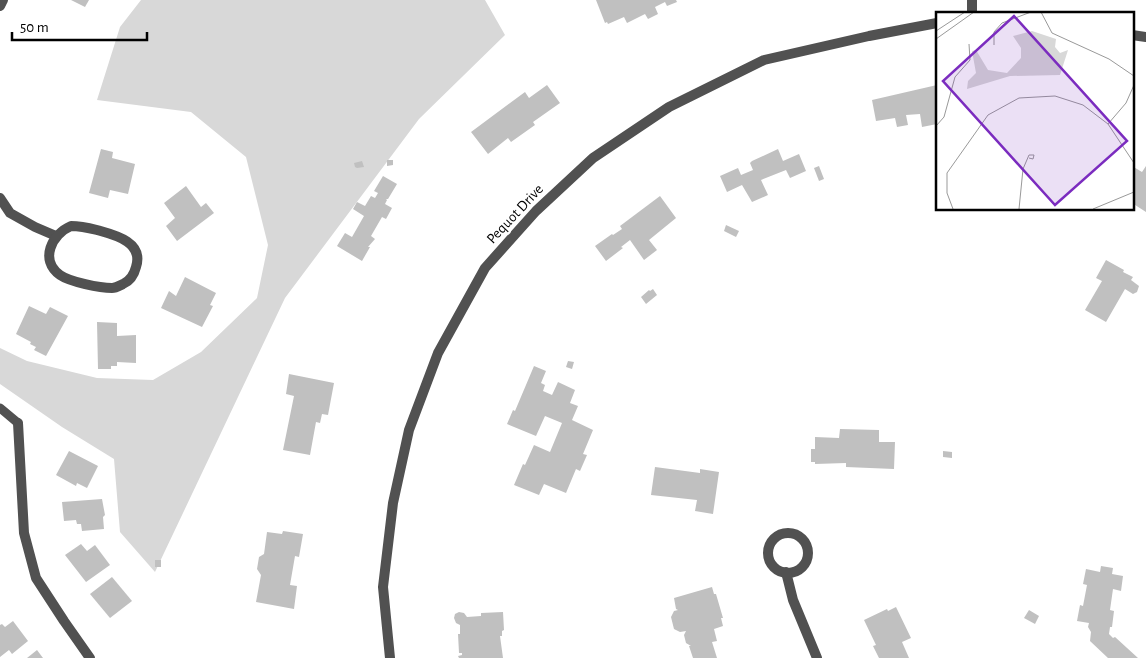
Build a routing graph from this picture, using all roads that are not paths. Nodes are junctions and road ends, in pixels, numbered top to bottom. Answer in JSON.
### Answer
{"nodes":[{"id":1,"x":3,"y":0,"type":"edge"},
{"id":2,"x":0,"y":6,"type":"edge"},
{"id":3,"x":936,"y":23,"type":"edge"},
{"id":4,"x":0,"y":198,"type":"edge"},
{"id":5,"x":56,"y":236,"type":"junction"},
{"id":6,"x":0,"y":408,"type":"edge"},
{"id":7,"x":18,"y":422,"type":"joint"},
{"id":8,"x":786,"y":572,"type":"dead end"},
{"id":9,"x":90,"y":658,"type":"edge"},
{"id":10,"x":390,"y":658,"type":"edge"},
{"id":11,"x":817,"y":658,"type":"edge"}],
"edges":[{"from":1,"to":2,"type":"street"},
{"from":3,"to":10,"type":"street","name":"Pequot Drive"},
{"from":4,"to":5,"type":"street"},
{"from":5,"to":5,"type":"street"},
{"from":6,"to":7,"type":"lane"},
{"from":7,"to":9,"type":"street"},
{"from":8,"to":11,"type":"street"}]}
